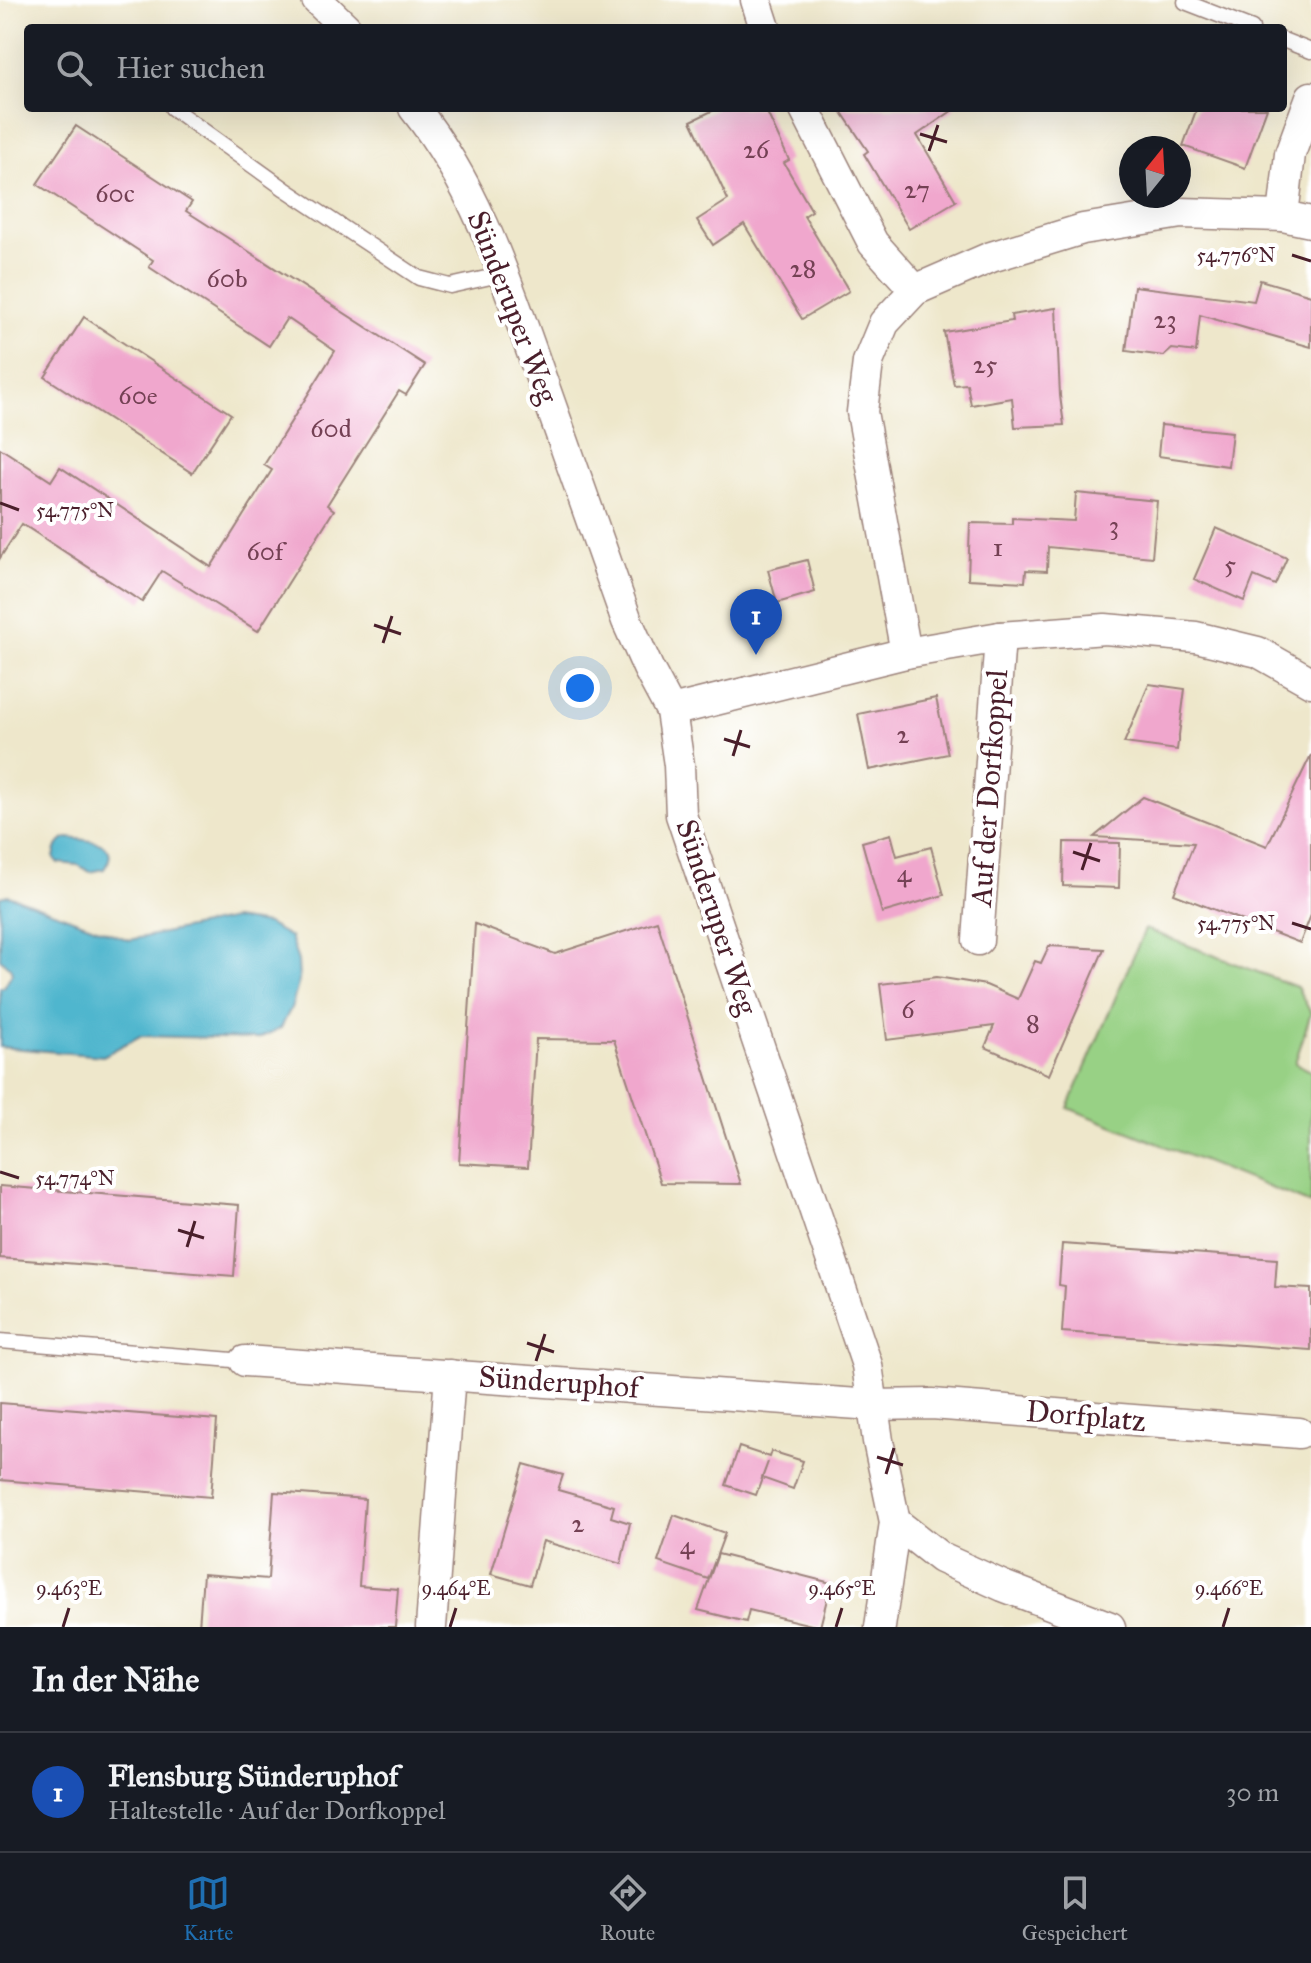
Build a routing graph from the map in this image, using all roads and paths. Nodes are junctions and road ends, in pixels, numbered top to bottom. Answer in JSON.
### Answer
{"nodes":[{"id":1,"x":317,"y":0,"type":"edge"},
{"id":2,"x":756,"y":0,"type":"edge"},
{"id":3,"x":1185,"y":2,"type":"edge"},
{"id":4,"x":342,"y":24,"type":"edge"},
{"id":5,"x":764,"y":24,"type":"edge"},
{"id":6,"x":1242,"y":24,"type":"edge"},
{"id":7,"x":1287,"y":42,"type":"edge"},
{"id":8,"x":1311,"y":51,"type":"edge"},
{"id":9,"x":1311,"y":97,"type":"edge"},
{"id":10,"x":178,"y":112,"type":"edge"},
{"id":11,"x":417,"y":112,"type":"edge"},
{"id":12,"x":806,"y":112,"type":"edge"},
{"id":13,"x":1297,"y":219,"type":"edge"},
{"id":14,"x":504,"y":274,"type":"junction"},
{"id":15,"x":915,"y":290,"type":"junction"},
{"id":16,"x":1000,"y":637,"type":"junction"},
{"id":17,"x":906,"y":653,"type":"junction"},
{"id":18,"x":1311,"y":682,"type":"edge"},
{"id":19,"x":671,"y":711,"type":"junction"},
{"id":20,"x":978,"y":940,"type":"dead end"},
{"id":21,"x":0,"y":1341,"type":"edge"},
{"id":22,"x":245,"y":1361,"type":"joint"},
{"id":23,"x":450,"y":1375,"type":"junction"},
{"id":24,"x":873,"y":1405,"type":"junction"},
{"id":25,"x":1299,"y":1433,"type":"dead end"},
{"id":26,"x":895,"y":1522,"type":"junction"},
{"id":27,"x":431,"y":1627,"type":"edge"},
{"id":28,"x":880,"y":1627,"type":"edge"},
{"id":29,"x":1110,"y":1627,"type":"edge"}],
"edges":[{"from":1,"to":4,"type":"street"},
{"from":2,"to":5,"type":"street"},
{"from":3,"to":6,"type":"lane"},
{"from":7,"to":8,"type":"lane"},
{"from":9,"to":13,"type":"street"},
{"from":10,"to":14,"type":"lane"},
{"from":11,"to":14,"type":"street","name":"Sünderuper Weg"},
{"from":12,"to":15,"type":"street"},
{"from":13,"to":15,"type":"street"},
{"from":14,"to":19,"type":"street","name":"Sünderuper Weg"},
{"from":15,"to":17,"type":"street"},
{"from":16,"to":17,"type":"street","name":"Auf der Dorfkoppel"},
{"from":16,"to":18,"type":"street","name":"Auf der Dorfkoppel"},
{"from":16,"to":20,"type":"street","name":"Auf der Dorfkoppel"},
{"from":17,"to":19,"type":"street","name":"Auf der Dorfkoppel"},
{"from":19,"to":24,"type":"street","name":"Sünderuper Weg"},
{"from":21,"to":22,"type":"lane"},
{"from":22,"to":23,"type":"street","name":"Sünderuphof"},
{"from":23,"to":24,"type":"street","name":"Sünderuphof"},
{"from":23,"to":27,"type":"street"},
{"from":24,"to":25,"type":"street","name":"Dorfplatz"},
{"from":24,"to":26,"type":"street","name":"Sünderuper Weg"},
{"from":26,"to":28,"type":"street","name":"Sünderuper Weg"},
{"from":26,"to":29,"type":"street"}]}
